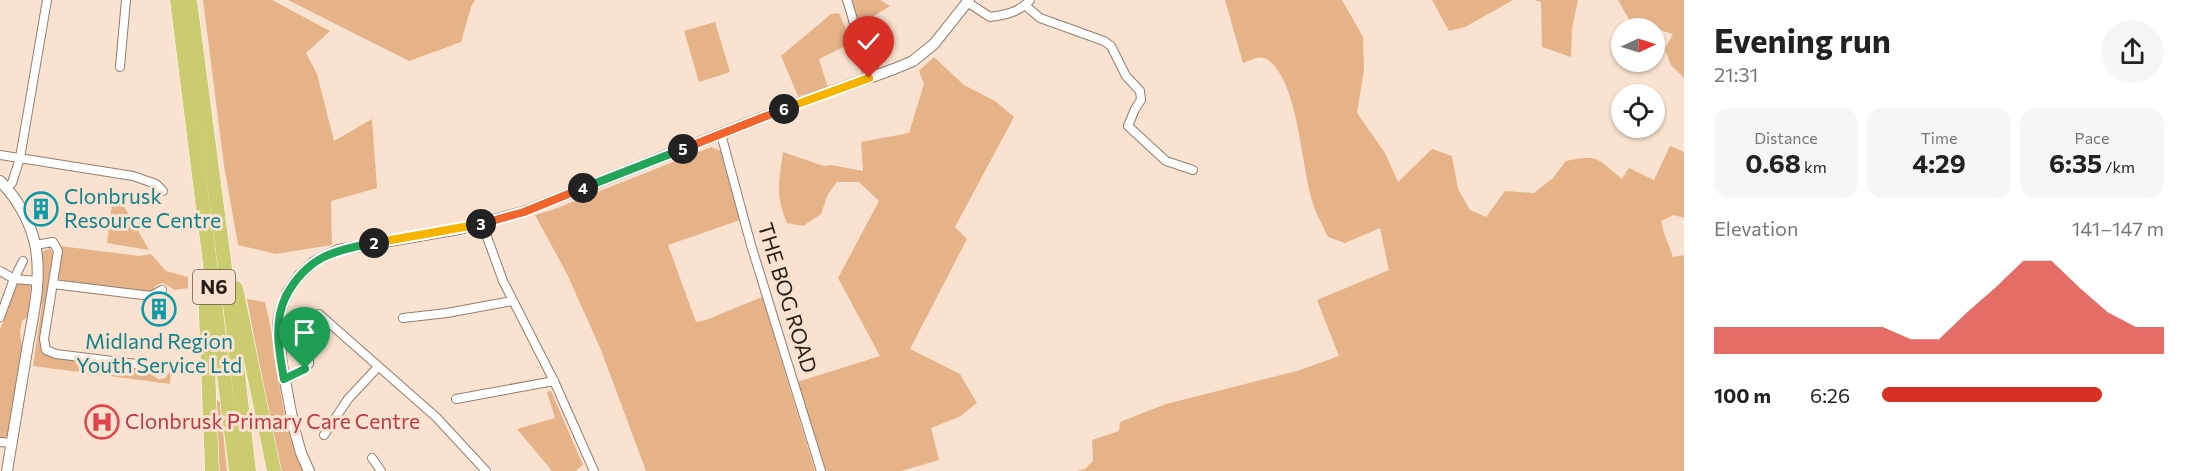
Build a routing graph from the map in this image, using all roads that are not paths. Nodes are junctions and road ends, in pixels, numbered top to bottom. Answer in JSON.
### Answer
{"nodes":[{"id":1,"x":47,"y":0,"type":"edge"},
{"id":2,"x":126,"y":0,"type":"edge"},
{"id":3,"x":177,"y":0,"type":"edge"},
{"id":4,"x":190,"y":0,"type":"edge"},
{"id":5,"x":847,"y":0,"type":"edge"},
{"id":6,"x":968,"y":1,"type":"edge"},
{"id":7,"x":1028,"y":3,"type":"edge"},
{"id":8,"x":120,"y":67,"type":"dead end"},
{"id":9,"x":869,"y":78,"type":"junction"},
{"id":10,"x":190,"y":102,"type":"junction"},
{"id":11,"x":721,"y":134,"type":"junction"},
{"id":12,"x":0,"y":154,"type":"edge"},
{"id":13,"x":20,"y":158,"type":"junction"},
{"id":14,"x":211,"y":162,"type":"junction"},
{"id":15,"x":1193,"y":170,"type":"dead end"},
{"id":16,"x":4,"y":185,"type":"edge"},
{"id":17,"x":163,"y":191,"type":"dead end"},
{"id":18,"x":482,"y":223,"type":"junction"},
{"id":19,"x":35,"y":245,"type":"junction"},
{"id":20,"x":23,"y":261,"type":"dead end"},
{"id":21,"x":0,"y":271,"type":"edge"},
{"id":22,"x":14,"y":279,"type":"junction"},
{"id":23,"x":38,"y":281,"type":"junction"},
{"id":24,"x":53,"y":284,"type":"junction"},
{"id":25,"x":162,"y":290,"type":"dead end"},
{"id":26,"x":512,"y":301,"type":"junction"},
{"id":27,"x":319,"y":314,"type":"dead end"},
{"id":28,"x":0,"y":317,"type":"edge"},
{"id":29,"x":403,"y":318,"type":"dead end"},
{"id":30,"x":300,"y":348,"type":"dead end"},
{"id":31,"x":161,"y":367,"type":"dead end"},
{"id":32,"x":378,"y":367,"type":"junction"},
{"id":33,"x":284,"y":379,"type":"junction"},
{"id":34,"x":554,"y":381,"type":"junction"},
{"id":35,"x":456,"y":399,"type":"dead end"},
{"id":36,"x":324,"y":435,"type":"dead end"},
{"id":37,"x":6,"y":442,"type":"edge"},
{"id":38,"x":372,"y":458,"type":"dead end"},
{"id":39,"x":590,"y":469,"type":"edge"},
{"id":40,"x":7,"y":471,"type":"edge"},
{"id":41,"x":212,"y":471,"type":"edge"},
{"id":42,"x":236,"y":471,"type":"edge"},
{"id":43,"x":249,"y":471,"type":"edge"},
{"id":44,"x":274,"y":471,"type":"edge"},
{"id":45,"x":309,"y":471,"type":"edge"},
{"id":46,"x":381,"y":471,"type":"edge"},
{"id":47,"x":486,"y":471,"type":"edge"},
{"id":48,"x":821,"y":471,"type":"edge"}],
"edges":[{"from":1,"to":13,"type":"street"},
{"from":2,"to":8,"type":"street"},
{"from":3,"to":10,"type":"highway","number":"N6"},
{"from":4,"to":14,"type":"highway","number":"N6"},
{"from":5,"to":9,"type":"street"},
{"from":6,"to":7,"type":"street"},
{"from":6,"to":9,"type":"street"},
{"from":7,"to":15,"type":"street"},
{"from":9,"to":11,"type":"street"},
{"from":10,"to":41,"type":"highway","number":"N6"},
{"from":10,"to":42,"type":"highway","number":"N6"},
{"from":11,"to":18,"type":"street"},
{"from":11,"to":48,"type":"street","name":"THE BOG ROAD"},
{"from":12,"to":13,"type":"street"},
{"from":13,"to":16,"type":"street"},
{"from":13,"to":17,"type":"street"},
{"from":14,"to":43,"type":"highway","number":"N6"},
{"from":14,"to":44,"type":"highway","number":"N6"},
{"from":16,"to":19,"type":"street"},
{"from":18,"to":26,"type":"street"},
{"from":18,"to":33,"type":"street"},
{"from":19,"to":23,"type":"street"},
{"from":19,"to":24,"type":"street"},
{"from":20,"to":22,"type":"street"},
{"from":21,"to":22,"type":"street"},
{"from":22,"to":23,"type":"street"},
{"from":22,"to":28,"type":"street"},
{"from":23,"to":37,"type":"street"},
{"from":24,"to":25,"type":"street"},
{"from":24,"to":31,"type":"street"},
{"from":26,"to":29,"type":"street"},
{"from":26,"to":34,"type":"street"},
{"from":27,"to":32,"type":"street"},
{"from":30,"to":33,"type":"street"},
{"from":32,"to":36,"type":"street"},
{"from":32,"to":47,"type":"street"},
{"from":33,"to":45,"type":"street"},
{"from":34,"to":35,"type":"street"},
{"from":34,"to":39,"type":"street"},
{"from":37,"to":40,"type":"street"},
{"from":38,"to":46,"type":"street"}]}
